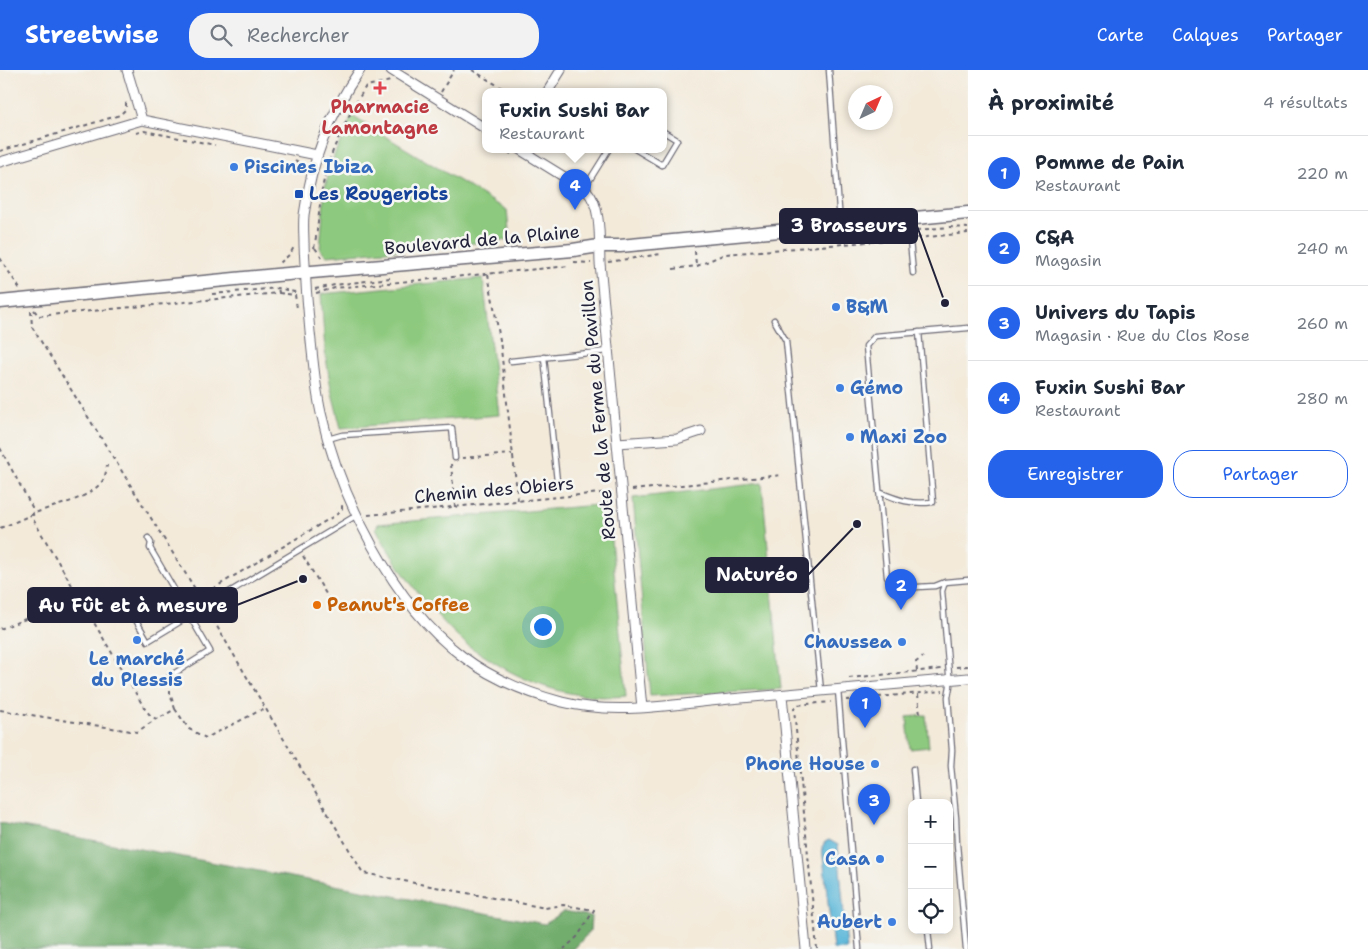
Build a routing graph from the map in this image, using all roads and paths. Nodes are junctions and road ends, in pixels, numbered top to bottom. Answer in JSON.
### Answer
{"nodes":[{"id":1,"x":127,"y":70,"type":"edge"},
{"id":2,"x":360,"y":70,"type":"edge"},
{"id":3,"x":391,"y":70,"type":"edge"},
{"id":4,"x":454,"y":70,"type":"edge"},
{"id":5,"x":472,"y":70,"type":"edge"},
{"id":6,"x":561,"y":70,"type":"edge"},
{"id":7,"x":829,"y":70,"type":"edge"},
{"id":8,"x":392,"y":81,"type":"dead end"},
{"id":9,"x":502,"y":88,"type":"edge"},
{"id":10,"x":550,"y":88,"type":"edge"},
{"id":11,"x":124,"y":94,"type":"dead end"},
{"id":12,"x":437,"y":98,"type":"junction"},
{"id":13,"x":142,"y":120,"type":"junction"},
{"id":14,"x":482,"y":126,"type":"edge"},
{"id":15,"x":667,"y":134,"type":"edge"},
{"id":16,"x":128,"y":135,"type":"dead end"},
{"id":17,"x":222,"y":146,"type":"dead end"},
{"id":18,"x":0,"y":151,"type":"edge"},
{"id":19,"x":526,"y":153,"type":"edge"},
{"id":20,"x":606,"y":153,"type":"edge"},
{"id":21,"x":642,"y":153,"type":"edge"},
{"id":22,"x":317,"y":155,"type":"junction"},
{"id":23,"x":295,"y":161,"type":"dead end"},
{"id":24,"x":0,"y":162,"type":"edge"},
{"id":25,"x":303,"y":172,"type":"dead end"},
{"id":26,"x":584,"y":189,"type":"junction"},
{"id":27,"x":968,"y":213,"type":"edge"},
{"id":28,"x":908,"y":218,"type":"junction"},
{"id":29,"x":840,"y":224,"type":"junction"},
{"id":30,"x":968,"y":233,"type":"edge"},
{"id":31,"x":910,"y":238,"type":"junction"},
{"id":32,"x":295,"y":239,"type":"dead end"},
{"id":33,"x":599,"y":246,"type":"junction"},
{"id":34,"x":304,"y":247,"type":"junction"},
{"id":35,"x":294,"y":248,"type":"junction"},
{"id":36,"x":725,"y":248,"type":"dead end"},
{"id":37,"x":725,"y":254,"type":"junction"},
{"id":38,"x":0,"y":258,"type":"edge"},
{"id":39,"x":570,"y":266,"type":"dead end"},
{"id":40,"x":673,"y":269,"type":"dead end"},
{"id":41,"x":276,"y":270,"type":"junction"},
{"id":42,"x":305,"y":273,"type":"junction"},
{"id":43,"x":913,"y":273,"type":"dead end"},
{"id":44,"x":488,"y":274,"type":"junction"},
{"id":45,"x":335,"y":288,"type":"dead end"},
{"id":46,"x":295,"y":295,"type":"dead end"},
{"id":47,"x":30,"y":299,"type":"junction"},
{"id":48,"x":0,"y":302,"type":"edge"},
{"id":49,"x":298,"y":314,"type":"dead end"},
{"id":50,"x":774,"y":320,"type":"dead end"},
{"id":51,"x":968,"y":328,"type":"edge"},
{"id":52,"x":919,"y":332,"type":"junction"},
{"id":53,"x":608,"y":351,"type":"junction"},
{"id":54,"x":544,"y":357,"type":"junction"},
{"id":55,"x":511,"y":361,"type":"dead end"},
{"id":56,"x":701,"y":430,"type":"dead end"},
{"id":57,"x":328,"y":439,"type":"junction"},
{"id":58,"x":617,"y":443,"type":"junction"},
{"id":59,"x":0,"y":448,"type":"edge"},
{"id":60,"x":513,"y":454,"type":"junction"},
{"id":61,"x":455,"y":458,"type":"junction"},
{"id":62,"x":107,"y":466,"type":"dead end"},
{"id":63,"x":782,"y":475,"type":"dead end"},
{"id":64,"x":557,"y":481,"type":"dead end"},
{"id":65,"x":621,"y":491,"type":"junction"},
{"id":66,"x":879,"y":492,"type":"junction"},
{"id":67,"x":342,"y":501,"type":"dead end"},
{"id":68,"x":518,"y":501,"type":"junction"},
{"id":69,"x":455,"y":507,"type":"junction"},
{"id":70,"x":33,"y":514,"type":"junction"},
{"id":71,"x":358,"y":516,"type":"junction"},
{"id":72,"x":0,"y":528,"type":"edge"},
{"id":73,"x":148,"y":538,"type":"dead end"},
{"id":74,"x":299,"y":550,"type":"junction"},
{"id":75,"x":968,"y":580,"type":"edge"},
{"id":76,"x":944,"y":582,"type":"junction"},
{"id":77,"x":174,"y":590,"type":"junction"},
{"id":78,"x":199,"y":596,"type":"junction"},
{"id":79,"x":79,"y":598,"type":"junction"},
{"id":80,"x":334,"y":607,"type":"dead end"},
{"id":81,"x":203,"y":608,"type":"junction"},
{"id":82,"x":189,"y":616,"type":"junction"},
{"id":83,"x":0,"y":629,"type":"edge"},
{"id":84,"x":170,"y":676,"type":"joint"},
{"id":85,"x":968,"y":678,"type":"edge"},
{"id":86,"x":950,"y":680,"type":"junction"},
{"id":87,"x":838,"y":690,"type":"junction"},
{"id":88,"x":821,"y":692,"type":"junction"},
{"id":89,"x":782,"y":695,"type":"junction"},
{"id":90,"x":265,"y":708,"type":"junction"},
{"id":91,"x":642,"y":708,"type":"junction"},
{"id":92,"x":176,"y":709,"type":"junction"},
{"id":93,"x":0,"y":710,"type":"edge"},
{"id":94,"x":156,"y":718,"type":"junction"},
{"id":95,"x":913,"y":769,"type":"dead end"},
{"id":96,"x":916,"y":799,"type":"edge"},
{"id":97,"x":928,"y":934,"type":"edge"},
{"id":98,"x":564,"y":949,"type":"edge"},
{"id":99,"x":806,"y":949,"type":"edge"},
{"id":100,"x":859,"y":949,"type":"edge"},
{"id":101,"x":930,"y":949,"type":"edge"},
{"id":102,"x":966,"y":949,"type":"edge"}],
"edges":[{"from":1,"to":13,"type":"street"},
{"from":2,"to":22,"type":"street"},
{"from":3,"to":12,"type":"street"},
{"from":4,"to":12,"type":"path"},
{"from":5,"to":9,"type":"path"},
{"from":6,"to":10,"type":"street"},
{"from":7,"to":29,"type":"lane"},
{"from":8,"to":34,"type":"path"},
{"from":11,"to":18,"type":"path"},
{"from":12,"to":14,"type":"street"},
{"from":13,"to":22,"type":"street"},
{"from":13,"to":24,"type":"street"},
{"from":15,"to":21,"type":"lane"},
{"from":16,"to":17,"type":"path"},
{"from":19,"to":26,"type":"street","name":"Route de la Ferme du Pavillon"},
{"from":20,"to":26,"type":"lane"},
{"from":22,"to":34,"type":"street"},
{"from":23,"to":25,"type":"path"},
{"from":26,"to":33,"type":"street","name":"Route de la Ferme du Pavillon"},
{"from":27,"to":28,"type":"main road","name":"Boulevard de la Plaine"},
{"from":28,"to":29,"type":"main road","name":"Boulevard de la Plaine"},
{"from":28,"to":31,"type":"lane"},
{"from":29,"to":33,"type":"main road","name":"Boulevard de la Plaine"},
{"from":30,"to":31,"type":"path"},
{"from":31,"to":37,"type":"path"},
{"from":31,"to":43,"type":"lane"},
{"from":32,"to":35,"type":"path"},
{"from":33,"to":42,"type":"main road","name":"Boulevard de la Plaine"},
{"from":33,"to":53,"type":"street","name":"Route de la Ferme du Pavillon"},
{"from":34,"to":35,"type":"path"},
{"from":34,"to":42,"type":"street"},
{"from":35,"to":41,"type":"path"},
{"from":36,"to":37,"type":"path"},
{"from":37,"to":40,"type":"path"},
{"from":38,"to":47,"type":"path"},
{"from":39,"to":44,"type":"path"},
{"from":41,"to":42,"type":"main road","name":"Boulevard de la Plaine"},
{"from":41,"to":47,"type":"main road","name":"Boulevard de la Plaine"},
{"from":41,"to":47,"type":"path"},
{"from":42,"to":57,"type":"street"},
{"from":44,"to":45,"type":"path"},
{"from":44,"to":60,"type":"path"},
{"from":46,"to":49,"type":"path"},
{"from":47,"to":48,"type":"main road","name":"Boulevard de la Plaine"},
{"from":47,"to":78,"type":"path"},
{"from":50,"to":88,"type":"lane"},
{"from":51,"to":52,"type":"lane"},
{"from":52,"to":66,"type":"lane"},
{"from":52,"to":66,"type":"lane"},
{"from":53,"to":54,"type":"lane"},
{"from":53,"to":58,"type":"street","name":"Route de la Ferme du Pavillon"},
{"from":54,"to":55,"type":"lane"},
{"from":54,"to":64,"type":"lane"},
{"from":56,"to":58,"type":"street"},
{"from":57,"to":61,"type":"lane"},
{"from":57,"to":71,"type":"street"},
{"from":58,"to":65,"type":"street","name":"Route de la Ferme du Pavillon"},
{"from":59,"to":70,"type":"path"},
{"from":60,"to":61,"type":"path"},
{"from":60,"to":68,"type":"path"},
{"from":61,"to":69,"type":"path"},
{"from":62,"to":70,"type":"path"},
{"from":63,"to":65,"type":"path","name":"Chemin des Obiers"},
{"from":65,"to":68,"type":"path","name":"Chemin des Obiers"},
{"from":65,"to":91,"type":"street","name":"Route de la Ferme du Pavillon"},
{"from":66,"to":76,"type":"lane"},
{"from":67,"to":78,"type":"path"},
{"from":68,"to":69,"type":"path","name":"Chemin des Obiers"},
{"from":69,"to":71,"type":"path","name":"Chemin des Obiers"},
{"from":70,"to":72,"type":"path"},
{"from":70,"to":79,"type":"path"},
{"from":71,"to":74,"type":"lane"},
{"from":71,"to":91,"type":"street"},
{"from":73,"to":77,"type":"lane"},
{"from":74,"to":80,"type":"path"},
{"from":74,"to":81,"type":"lane"},
{"from":75,"to":76,"type":"lane"},
{"from":76,"to":86,"type":"lane"},
{"from":77,"to":82,"type":"lane"},
{"from":77,"to":82,"type":"lane"},
{"from":78,"to":81,"type":"path"},
{"from":79,"to":83,"type":"path"},
{"from":79,"to":94,"type":"path"},
{"from":81,"to":82,"type":"lane"},
{"from":81,"to":90,"type":"path"},
{"from":82,"to":84,"type":"lane"},
{"from":84,"to":92,"type":"path"},
{"from":85,"to":86,"type":"street"},
{"from":86,"to":87,"type":"street"},
{"from":86,"to":102,"type":"lane"},
{"from":87,"to":88,"type":"street"},
{"from":87,"to":100,"type":"lane"},
{"from":88,"to":89,"type":"street"},
{"from":89,"to":91,"type":"street"},
{"from":89,"to":99,"type":"street"},
{"from":90,"to":92,"type":"path"},
{"from":90,"to":98,"type":"path"},
{"from":92,"to":94,"type":"path"},
{"from":93,"to":94,"type":"path"},
{"from":95,"to":96,"type":"lane"},
{"from":97,"to":101,"type":"lane"}]}
